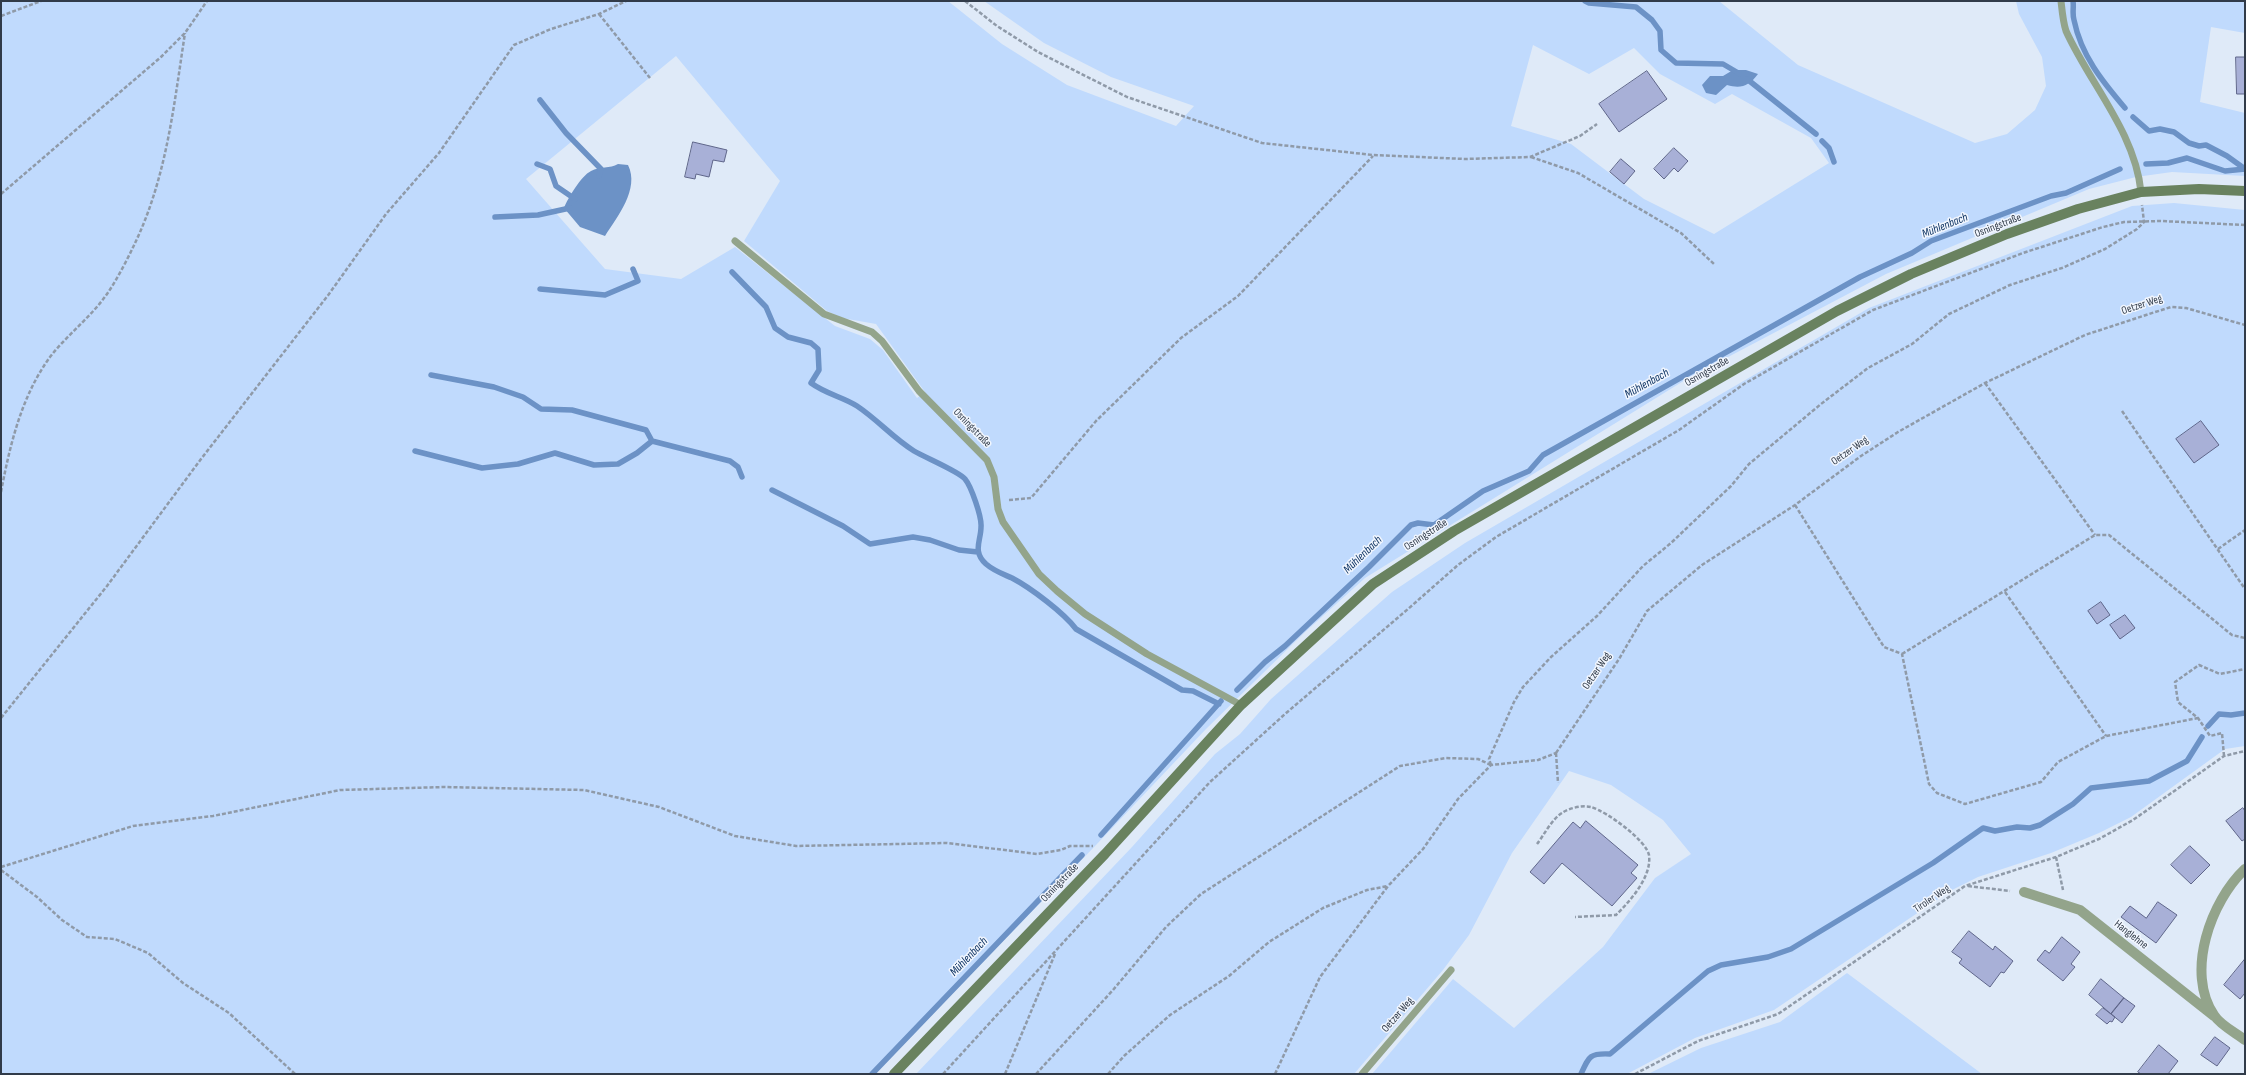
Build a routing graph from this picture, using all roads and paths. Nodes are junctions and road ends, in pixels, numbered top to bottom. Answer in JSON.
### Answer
{"nodes":[{"id":1,"x":41,"y":1,"type":"edge"},
{"id":2,"x":207,"y":1,"type":"edge"},
{"id":3,"x":626,"y":1,"type":"edge"},
{"id":4,"x":965,"y":1,"type":"edge"},
{"id":5,"x":2061,"y":1,"type":"edge"},
{"id":6,"x":599,"y":14,"type":"junction"},
{"id":7,"x":1,"y":16,"type":"edge"},
{"id":8,"x":185,"y":33,"type":"junction"},
{"id":9,"x":650,"y":78,"type":"dead end"},
{"id":10,"x":1598,"y":124,"type":"dead end"},
{"id":11,"x":1373,"y":155,"type":"junction"},
{"id":12,"x":1530,"y":157,"type":"junction"},
{"id":13,"x":2245,"y":191,"type":"edge"},
{"id":14,"x":2141,"y":192,"type":"junction"},
{"id":15,"x":1,"y":194,"type":"edge"},
{"id":16,"x":2144,"y":222,"type":"junction"},
{"id":17,"x":2245,"y":225,"type":"edge"},
{"id":18,"x":735,"y":241,"type":"dead end"},
{"id":19,"x":1715,"y":265,"type":"dead end"},
{"id":20,"x":2245,"y":325,"type":"edge"},
{"id":21,"x":1985,"y":383,"type":"junction"},
{"id":22,"x":2122,"y":411,"type":"dead end"},
{"id":23,"x":1,"y":492,"type":"edge"},
{"id":24,"x":997,"y":502,"type":"junction"},
{"id":25,"x":1795,"y":506,"type":"junction"},
{"id":26,"x":2245,"y":530,"type":"edge"},
{"id":27,"x":2095,"y":535,"type":"junction"},
{"id":28,"x":2218,"y":549,"type":"junction"},
{"id":29,"x":2245,"y":589,"type":"edge"},
{"id":30,"x":2004,"y":592,"type":"junction"},
{"id":31,"x":2245,"y":638,"type":"edge"},
{"id":32,"x":1902,"y":654,"type":"junction"},
{"id":33,"x":2245,"y":669,"type":"edge"},
{"id":34,"x":1241,"y":705,"type":"junction"},
{"id":35,"x":1,"y":718,"type":"edge"},
{"id":36,"x":2198,"y":718,"type":"junction"},
{"id":37,"x":2106,"y":736,"type":"junction"},
{"id":38,"x":2245,"y":752,"type":"edge"},
{"id":39,"x":1556,"y":753,"type":"junction"},
{"id":40,"x":2224,"y":756,"type":"junction"},
{"id":41,"x":1491,"y":765,"type":"junction"},
{"id":42,"x":1558,"y":783,"type":"dead end"},
{"id":43,"x":1537,"y":844,"type":"dead end"},
{"id":44,"x":1105,"y":854,"type":"junction"},
{"id":45,"x":2056,"y":857,"type":"junction"},
{"id":46,"x":1,"y":869,"type":"edge"},
{"id":47,"x":2245,"y":869,"type":"edge"},
{"id":48,"x":1388,"y":886,"type":"junction"},
{"id":49,"x":1965,"y":886,"type":"junction"},
{"id":50,"x":2024,"y":892,"type":"joint"},
{"id":51,"x":2066,"y":904,"type":"junction"},
{"id":52,"x":1575,"y":917,"type":"dead end"},
{"id":53,"x":1056,"y":953,"type":"junction"},
{"id":54,"x":1451,"y":970,"type":"dead end"},
{"id":55,"x":2214,"y":1016,"type":"junction"},
{"id":56,"x":2245,"y":1040,"type":"edge"},
{"id":57,"x":295,"y":1074,"type":"edge"},
{"id":58,"x":894,"y":1074,"type":"edge"},
{"id":59,"x":943,"y":1074,"type":"edge"},
{"id":60,"x":1005,"y":1074,"type":"edge"},
{"id":61,"x":1036,"y":1074,"type":"edge"},
{"id":62,"x":1108,"y":1074,"type":"edge"},
{"id":63,"x":1275,"y":1074,"type":"edge"},
{"id":64,"x":1362,"y":1074,"type":"edge"},
{"id":65,"x":1635,"y":1074,"type":"edge"}],
"edges":[{"from":1,"to":7,"type":"path"},
{"from":2,"to":8,"type":"path"},
{"from":3,"to":6,"type":"path"},
{"from":4,"to":11,"type":"path"},
{"from":5,"to":14,"type":"lane"},
{"from":6,"to":9,"type":"path"},
{"from":6,"to":35,"type":"path"},
{"from":8,"to":15,"type":"path"},
{"from":8,"to":23,"type":"path"},
{"from":10,"to":12,"type":"path"},
{"from":11,"to":12,"type":"path"},
{"from":11,"to":24,"type":"path"},
{"from":12,"to":19,"type":"path"},
{"from":13,"to":14,"type":"main road","name":"Osningstraße"},
{"from":14,"to":16,"type":"path"},
{"from":14,"to":34,"type":"main road","name":"Osningstraße"},
{"from":16,"to":17,"type":"path"},
{"from":16,"to":41,"type":"path"},
{"from":16,"to":53,"type":"path"},
{"from":18,"to":24,"type":"lane","name":"Osningstraße"},
{"from":20,"to":21,"type":"path","name":"Oetzer Weg"},
{"from":21,"to":25,"type":"path","name":"Oetzer Weg"},
{"from":21,"to":27,"type":"path"},
{"from":22,"to":28,"type":"path"},
{"from":24,"to":34,"type":"lane","name":"Osningstraße"},
{"from":25,"to":32,"type":"path"},
{"from":25,"to":39,"type":"path","name":"Oetzer Weg"},
{"from":26,"to":28,"type":"path"},
{"from":27,"to":30,"type":"path"},
{"from":27,"to":31,"type":"path"},
{"from":28,"to":29,"type":"path"},
{"from":30,"to":32,"type":"path"},
{"from":30,"to":37,"type":"path"},
{"from":32,"to":37,"type":"path"},
{"from":33,"to":36,"type":"path"},
{"from":34,"to":44,"type":"main road","name":"Osningstraße"},
{"from":36,"to":37,"type":"path"},
{"from":36,"to":40,"type":"path"},
{"from":38,"to":40,"type":"path","name":"Tiroler Weg"},
{"from":39,"to":41,"type":"path"},
{"from":39,"to":42,"type":"path"},
{"from":40,"to":45,"type":"path","name":"Tiroler Weg"},
{"from":41,"to":48,"type":"path"},
{"from":41,"to":61,"type":"path"},
{"from":43,"to":52,"type":"path"},
{"from":44,"to":46,"type":"path"},
{"from":44,"to":58,"type":"main road","name":"Osningstraße"},
{"from":45,"to":49,"type":"path","name":"Tiroler Weg"},
{"from":45,"to":51,"type":"path"},
{"from":46,"to":57,"type":"path"},
{"from":47,"to":55,"type":"street"},
{"from":48,"to":62,"type":"path"},
{"from":48,"to":63,"type":"path"},
{"from":49,"to":50,"type":"path"},
{"from":49,"to":65,"type":"path","name":"Tiroler Weg"},
{"from":50,"to":51,"type":"street","name":"Hanglehne"},
{"from":51,"to":55,"type":"street","name":"Hanglehne"},
{"from":53,"to":59,"type":"path"},
{"from":53,"to":60,"type":"path"},
{"from":54,"to":64,"type":"lane","name":"Oetzer Weg"},
{"from":55,"to":56,"type":"street","name":"Hanglehne"}]}
